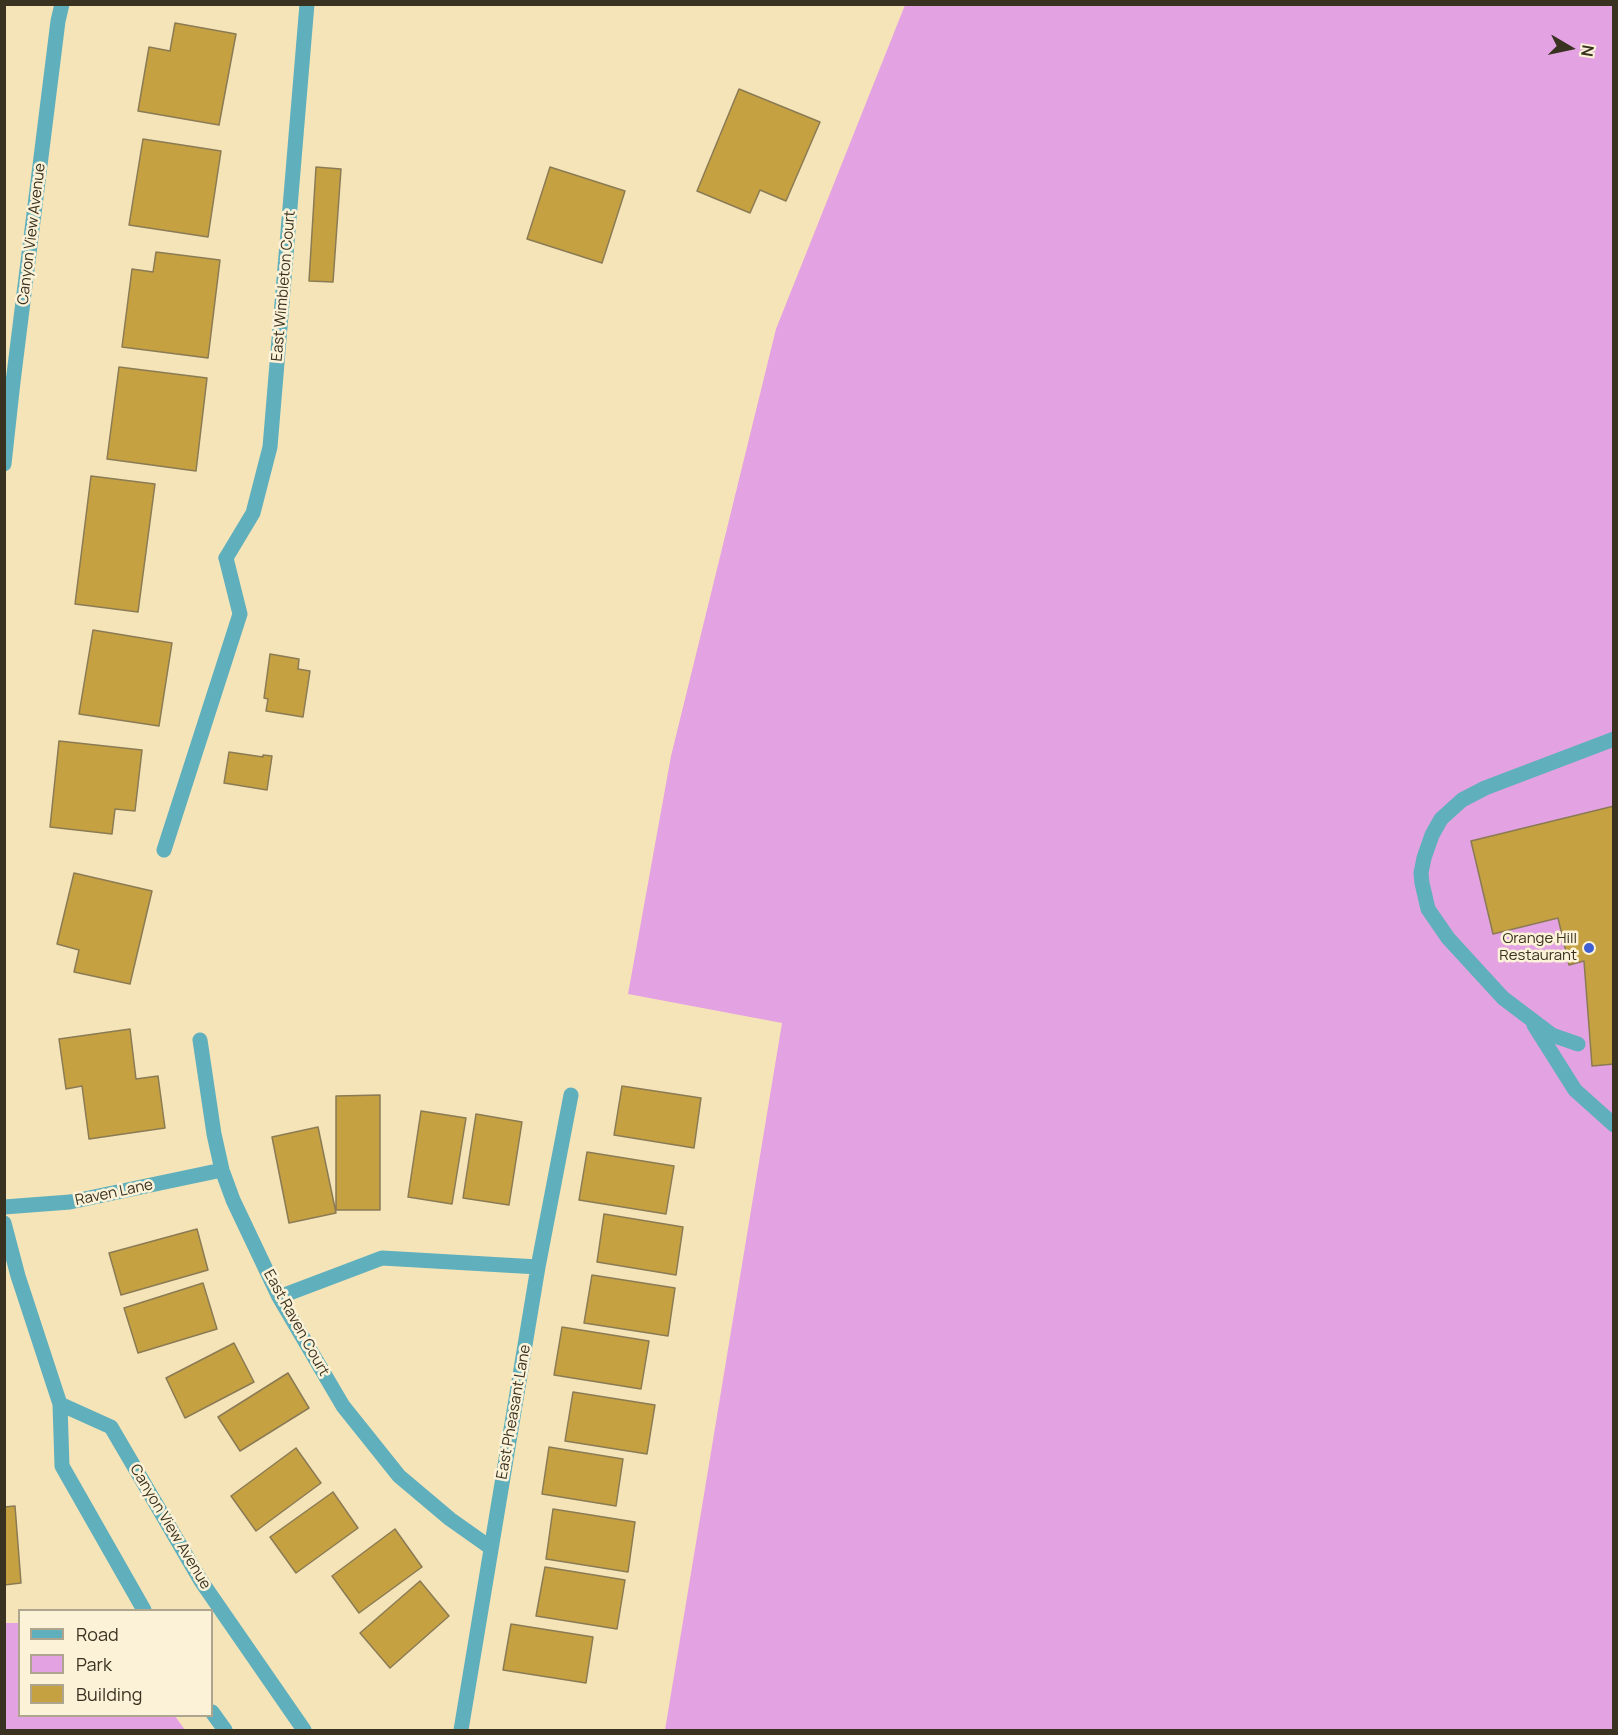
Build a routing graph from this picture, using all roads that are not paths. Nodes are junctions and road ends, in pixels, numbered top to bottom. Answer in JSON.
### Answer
{"nodes":[{"id":1,"x":62,"y":4,"type":"edge"},
{"id":2,"x":307,"y":4,"type":"edge"},
{"id":3,"x":4,"y":464,"type":"edge"},
{"id":4,"x":1614,"y":739,"type":"edge"},
{"id":5,"x":164,"y":850,"type":"dead end"},
{"id":6,"x":1531,"y":1020,"type":"junction"},
{"id":7,"x":200,"y":1040,"type":"dead end"},
{"id":8,"x":1578,"y":1044,"type":"dead end"},
{"id":9,"x":571,"y":1095,"type":"dead end"},
{"id":10,"x":1614,"y":1125,"type":"edge"},
{"id":11,"x":222,"y":1170,"type":"junction"},
{"id":12,"x":4,"y":1207,"type":"edge"},
{"id":13,"x":4,"y":1223,"type":"edge"},
{"id":14,"x":538,"y":1267,"type":"junction"},
{"id":15,"x":279,"y":1297,"type":"junction"},
{"id":16,"x":60,"y":1404,"type":"junction"},
{"id":17,"x":491,"y":1548,"type":"junction"},
{"id":18,"x":143,"y":1609,"type":"edge"},
{"id":19,"x":213,"y":1713,"type":"edge"},
{"id":20,"x":225,"y":1731,"type":"edge"},
{"id":21,"x":304,"y":1731,"type":"edge"},
{"id":22,"x":461,"y":1731,"type":"edge"}],
"edges":[{"from":1,"to":3,"type":"street","name":"Canyon View Avenue"},
{"from":2,"to":5,"type":"street","name":"East Wimbleton Court"},
{"from":4,"to":6,"type":"street"},
{"from":6,"to":8,"type":"street"},
{"from":6,"to":10,"type":"street"},
{"from":7,"to":11,"type":"street","name":"East Raven Court"},
{"from":9,"to":14,"type":"street","name":"East Pheasant Lane"},
{"from":11,"to":12,"type":"street","name":"Raven Lane"},
{"from":11,"to":15,"type":"street","name":"East Raven Court"},
{"from":13,"to":16,"type":"street"},
{"from":14,"to":15,"type":"street"},
{"from":14,"to":17,"type":"street","name":"East Pheasant Lane"},
{"from":15,"to":17,"type":"street","name":"East Raven Court"},
{"from":16,"to":18,"type":"street"},
{"from":16,"to":21,"type":"street","name":"Canyon View Avenue"},
{"from":17,"to":22,"type":"street","name":"East Pheasant Lane"},
{"from":19,"to":20,"type":"street"}]}
